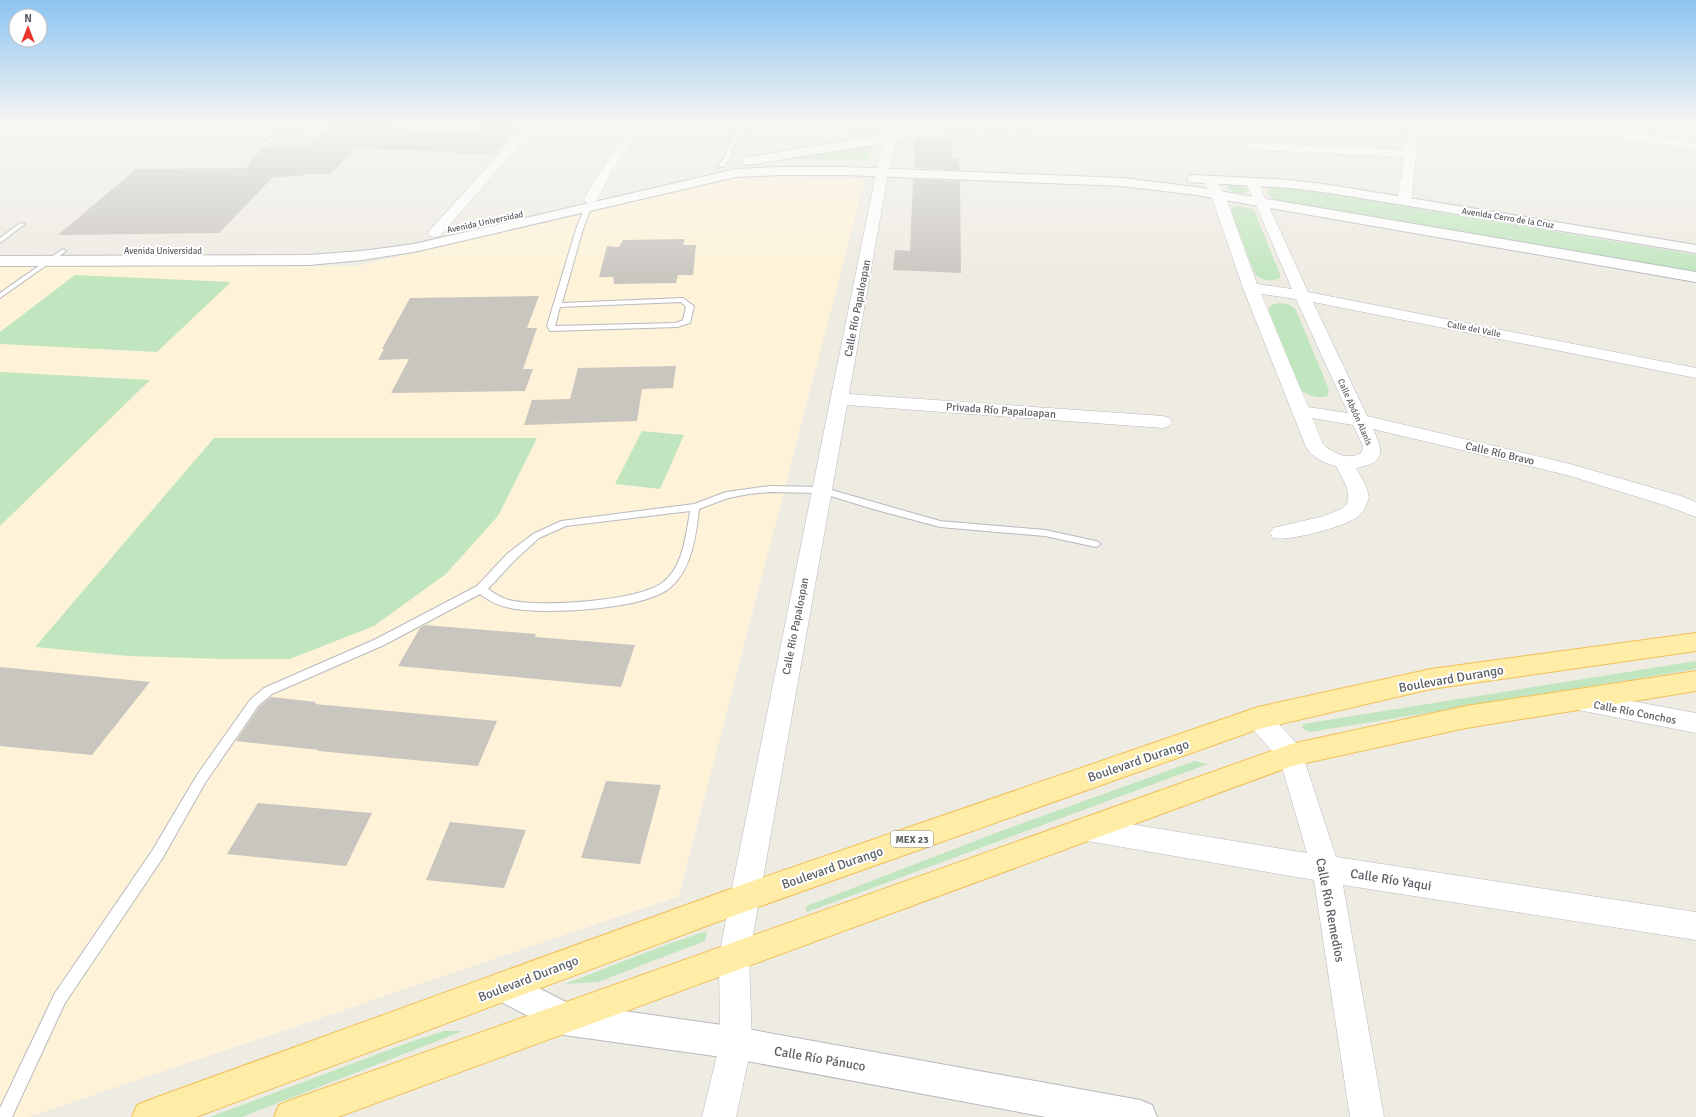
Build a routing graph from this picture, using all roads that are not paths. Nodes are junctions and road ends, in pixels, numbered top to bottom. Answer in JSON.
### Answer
{"nodes":[{"id":1,"x":485,"y":176,"type":"edge"},
{"id":2,"x":603,"y":176,"type":"edge"},
{"id":3,"x":685,"y":176,"type":"edge"},
{"id":4,"x":720,"y":176,"type":"edge"},
{"id":5,"x":882,"y":176,"type":"edge"},
{"id":6,"x":1014,"y":176,"type":"edge"},
{"id":7,"x":1095,"y":176,"type":"edge"},
{"id":8,"x":1407,"y":176,"type":"edge"},
{"id":9,"x":1210,"y":180,"type":"junction"},
{"id":10,"x":1252,"y":182,"type":"junction"},
{"id":11,"x":1218,"y":195,"type":"junction"},
{"id":12,"x":1404,"y":200,"type":"junction"},
{"id":13,"x":590,"y":202,"type":"junction"},
{"id":14,"x":1260,"y":202,"type":"junction"},
{"id":15,"x":22,"y":224,"type":"dead end"},
{"id":16,"x":435,"y":232,"type":"junction"},
{"id":17,"x":0,"y":241,"type":"edge"},
{"id":18,"x":1696,"y":249,"type":"edge"},
{"id":19,"x":0,"y":252,"type":"edge"},
{"id":20,"x":63,"y":252,"type":"junction"},
{"id":21,"x":0,"y":261,"type":"edge"},
{"id":22,"x":48,"y":262,"type":"junction"},
{"id":23,"x":1696,"y":277,"type":"edge"},
{"id":24,"x":1251,"y":288,"type":"junction"},
{"id":25,"x":1302,"y":295,"type":"junction"},
{"id":26,"x":0,"y":296,"type":"edge"},
{"id":27,"x":558,"y":305,"type":"junction"},
{"id":28,"x":1696,"y":373,"type":"edge"},
{"id":29,"x":840,"y":399,"type":"junction"},
{"id":30,"x":1300,"y":411,"type":"junction"},
{"id":31,"x":1359,"y":420,"type":"junction"},
{"id":32,"x":1163,"y":422,"type":"dead end"},
{"id":33,"x":1343,"y":462,"type":"junction"},
{"id":34,"x":821,"y":490,"type":"junction"},
{"id":35,"x":695,"y":507,"type":"junction"},
{"id":36,"x":1696,"y":510,"type":"edge"},
{"id":37,"x":1280,"y":533,"type":"dead end"},
{"id":38,"x":1096,"y":544,"type":"dead end"},
{"id":39,"x":481,"y":589,"type":"junction"},
{"id":40,"x":1696,"y":642,"type":"edge"},
{"id":41,"x":1696,"y":681,"type":"edge"},
{"id":42,"x":1574,"y":700,"type":"junction"},
{"id":43,"x":1258,"y":718,"type":"junction"},
{"id":44,"x":1696,"y":723,"type":"edge"},
{"id":45,"x":1291,"y":755,"type":"junction"},
{"id":46,"x":1087,"y":829,"type":"junction"},
{"id":47,"x":1326,"y":869,"type":"junction"},
{"id":48,"x":744,"y":898,"type":"junction"},
{"id":49,"x":1696,"y":926,"type":"edge"},
{"id":50,"x":734,"y":957,"type":"junction"},
{"id":51,"x":505,"y":987,"type":"junction"},
{"id":52,"x":564,"y":1019,"type":"junction"},
{"id":53,"x":736,"y":1043,"type":"junction"},
{"id":54,"x":4,"y":1117,"type":"edge"},
{"id":55,"x":149,"y":1117,"type":"edge"},
{"id":56,"x":291,"y":1117,"type":"edge"},
{"id":57,"x":720,"y":1117,"type":"edge"},
{"id":58,"x":1140,"y":1117,"type":"edge"},
{"id":59,"x":1367,"y":1117,"type":"edge"}],
"edges":[{"from":1,"to":16,"type":"street"},
{"from":2,"to":13,"type":"street"},
{"from":3,"to":13,"type":"street","name":"Avenida Universidad"},
{"from":4,"to":13,"type":"street","name":"Avenida Universidad"},
{"from":5,"to":29,"type":"street","name":"Calle Río Papaloapan"},
{"from":6,"to":11,"type":"street","name":"Avenida Cerro de la Cruz"},
{"from":7,"to":9,"type":"street","name":"Avenida Cerro de la Cruz"},
{"from":8,"to":12,"type":"street"},
{"from":9,"to":10,"type":"street","name":"Avenida Cerro de la Cruz"},
{"from":9,"to":11,"type":"street","name":"Calle Abdón Alanís"},
{"from":10,"to":12,"type":"street","name":"Avenida Cerro de la Cruz"},
{"from":10,"to":14,"type":"street","name":"Calle Abdón Alanís"},
{"from":11,"to":14,"type":"street","name":"Avenida Cerro de la Cruz"},
{"from":11,"to":24,"type":"street","name":"Calle Abdón Alanís"},
{"from":12,"to":18,"type":"street","name":"Avenida Cerro de la Cruz"},
{"from":13,"to":16,"type":"street","name":"Avenida Universidad"},
{"from":13,"to":22,"type":"street","name":"Avenida Universidad"},
{"from":13,"to":27,"type":"lane"},
{"from":14,"to":23,"type":"street","name":"Avenida Cerro de la Cruz"},
{"from":14,"to":25,"type":"street","name":"Calle Abdón Alanís"},
{"from":15,"to":17,"type":"lane"},
{"from":16,"to":20,"type":"street","name":"Avenida Universidad"},
{"from":19,"to":20,"type":"street","name":"Avenida Universidad"},
{"from":20,"to":22,"type":"lane"},
{"from":21,"to":22,"type":"street","name":"Avenida Universidad"},
{"from":22,"to":26,"type":"lane"},
{"from":24,"to":25,"type":"street","name":"Calle del Valle"},
{"from":24,"to":30,"type":"street","name":"Calle Abdón Alanís"},
{"from":25,"to":28,"type":"street","name":"Calle del Valle"},
{"from":25,"to":31,"type":"street","name":"Calle Abdón Alanís"},
{"from":27,"to":27,"type":"lane"},
{"from":29,"to":32,"type":"street","name":"Privada Río Papaloapan"},
{"from":29,"to":34,"type":"street","name":"Calle Río Papaloapan"},
{"from":30,"to":31,"type":"street","name":"Calle Río Bravo"},
{"from":30,"to":33,"type":"street","name":"Calle Abdón Alanís"},
{"from":31,"to":33,"type":"street","name":"Calle Abdón Alanís"},
{"from":31,"to":36,"type":"street","name":"Calle Río Bravo"},
{"from":33,"to":37,"type":"street"},
{"from":34,"to":35,"type":"lane"},
{"from":34,"to":38,"type":"lane"},
{"from":34,"to":48,"type":"street","name":"Calle Río Papaloapan"},
{"from":35,"to":39,"type":"lane"},
{"from":35,"to":39,"type":"lane"},
{"from":39,"to":54,"type":"lane"},
{"from":40,"to":43,"type":"main road","name":"Boulevard Durango","number":"MEX 23"},
{"from":41,"to":42,"type":"main road"},
{"from":42,"to":44,"type":"street","name":"Calle Río Conchos"},
{"from":42,"to":45,"type":"main road"},
{"from":43,"to":45,"type":"street","name":"Calle Río Remedios"},
{"from":43,"to":48,"type":"main road","name":"Boulevard Durango","number":"MEX 23"},
{"from":45,"to":46,"type":"main road"},
{"from":45,"to":47,"type":"street","name":"Calle Río Remedios"},
{"from":46,"to":47,"type":"street","name":"Calle Río Yaqui"},
{"from":46,"to":50,"type":"main road"},
{"from":47,"to":49,"type":"street","name":"Calle Río Yaqui"},
{"from":47,"to":59,"type":"street","name":"Calle Río Remedios"},
{"from":48,"to":50,"type":"street","name":"Calle Río Papaloapan"},
{"from":48,"to":51,"type":"main road","name":"Boulevard Durango","number":"MEX 23"},
{"from":50,"to":52,"type":"main road"},
{"from":50,"to":53,"type":"street","name":"Calle Río Papaloapan"},
{"from":51,"to":52,"type":"street","name":"Calle Río Pánuco"},
{"from":51,"to":55,"type":"main road","name":"Boulevard Durango","number":"MEX 23"},
{"from":52,"to":53,"type":"street","name":"Calle Río Pánuco"},
{"from":52,"to":56,"type":"main road"},
{"from":53,"to":57,"type":"street","name":"Calle Río Papaloapan"},
{"from":53,"to":58,"type":"street","name":"Calle Río Pánuco"}]}
